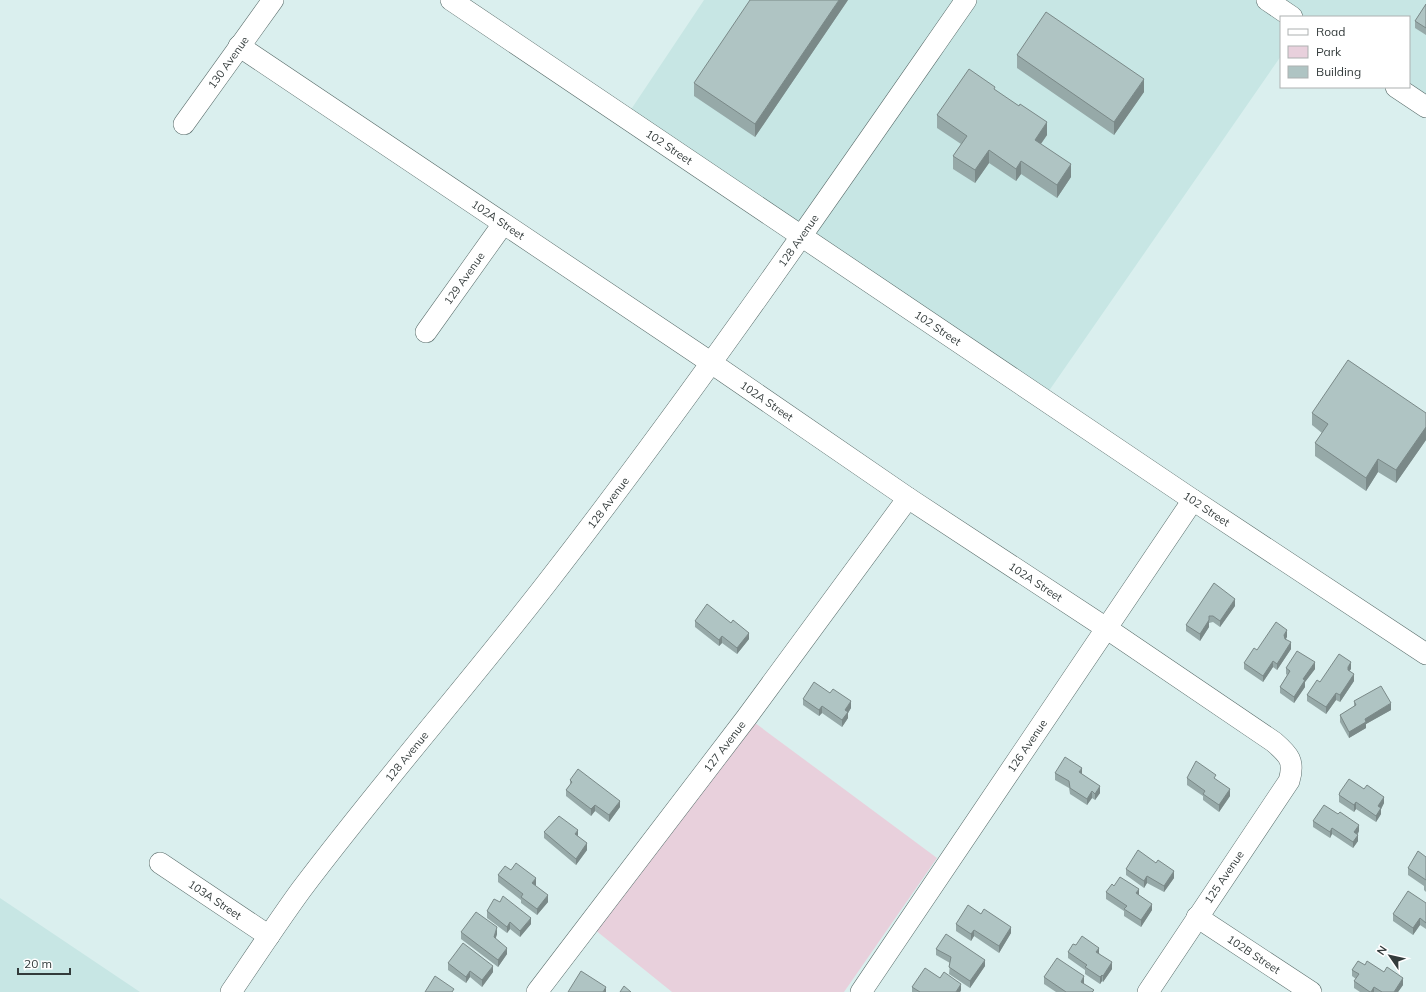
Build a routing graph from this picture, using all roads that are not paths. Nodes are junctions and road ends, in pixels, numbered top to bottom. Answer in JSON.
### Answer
{"nodes":[{"id":1,"x":273,"y":0,"type":"edge"},
{"id":2,"x":451,"y":0,"type":"edge"},
{"id":3,"x":966,"y":0,"type":"edge"},
{"id":4,"x":1267,"y":0,"type":"edge"},
{"id":5,"x":1291,"y":16,"type":"edge"},
{"id":6,"x":239,"y":46,"type":"junction"},
{"id":7,"x":1398,"y":88,"type":"edge"},
{"id":8,"x":1426,"y":107,"type":"edge"},
{"id":9,"x":184,"y":124,"type":"dead end"},
{"id":10,"x":502,"y":224,"type":"junction"},
{"id":11,"x":802,"y":236,"type":"junction"},
{"id":12,"x":426,"y":332,"type":"dead end"},
{"id":13,"x":710,"y":362,"type":"junction"},
{"id":14,"x":908,"y":498,"type":"junction"},
{"id":15,"x":1194,"y":500,"type":"junction"},
{"id":16,"x":1106,"y":628,"type":"junction"},
{"id":17,"x":1426,"y":654,"type":"edge"},
{"id":18,"x":1291,"y":760,"type":"joint"},
{"id":19,"x":160,"y":863,"type":"dead end"},
{"id":20,"x":1197,"y":917,"type":"junction"},
{"id":21,"x":269,"y":936,"type":"junction"},
{"id":22,"x":231,"y":992,"type":"edge"},
{"id":23,"x":537,"y":992,"type":"edge"},
{"id":24,"x":862,"y":992,"type":"edge"},
{"id":25,"x":1148,"y":992,"type":"edge"},
{"id":26,"x":1311,"y":992,"type":"edge"}],
"edges":[{"from":1,"to":6,"type":"street","name":"130 Avenue"},
{"from":2,"to":11,"type":"street","name":"102 Street"},
{"from":3,"to":11,"type":"street","name":"128 Avenue"},
{"from":4,"to":5,"type":"street"},
{"from":6,"to":9,"type":"street","name":"130 Avenue"},
{"from":6,"to":10,"type":"street","name":"102A Street"},
{"from":7,"to":8,"type":"street"},
{"from":10,"to":12,"type":"street","name":"129 Avenue"},
{"from":10,"to":13,"type":"street","name":"102A Street"},
{"from":11,"to":13,"type":"street","name":"128 Avenue"},
{"from":11,"to":15,"type":"street","name":"102 Street"},
{"from":13,"to":14,"type":"street","name":"102A Street"},
{"from":13,"to":21,"type":"street","name":"128 Avenue"},
{"from":14,"to":16,"type":"street","name":"102A Street"},
{"from":14,"to":23,"type":"street","name":"127 Avenue"},
{"from":15,"to":16,"type":"street","name":"126 Avenue"},
{"from":15,"to":17,"type":"street","name":"102 Street"},
{"from":16,"to":18,"type":"street","name":"102A Street"},
{"from":16,"to":24,"type":"street","name":"126 Avenue"},
{"from":18,"to":20,"type":"street","name":"125 Avenue"},
{"from":19,"to":21,"type":"street","name":"103A Street"},
{"from":20,"to":25,"type":"street","name":"125 Avenue"},
{"from":20,"to":26,"type":"street","name":"102B Street"},
{"from":21,"to":22,"type":"street","name":"128 Avenue"}]}
